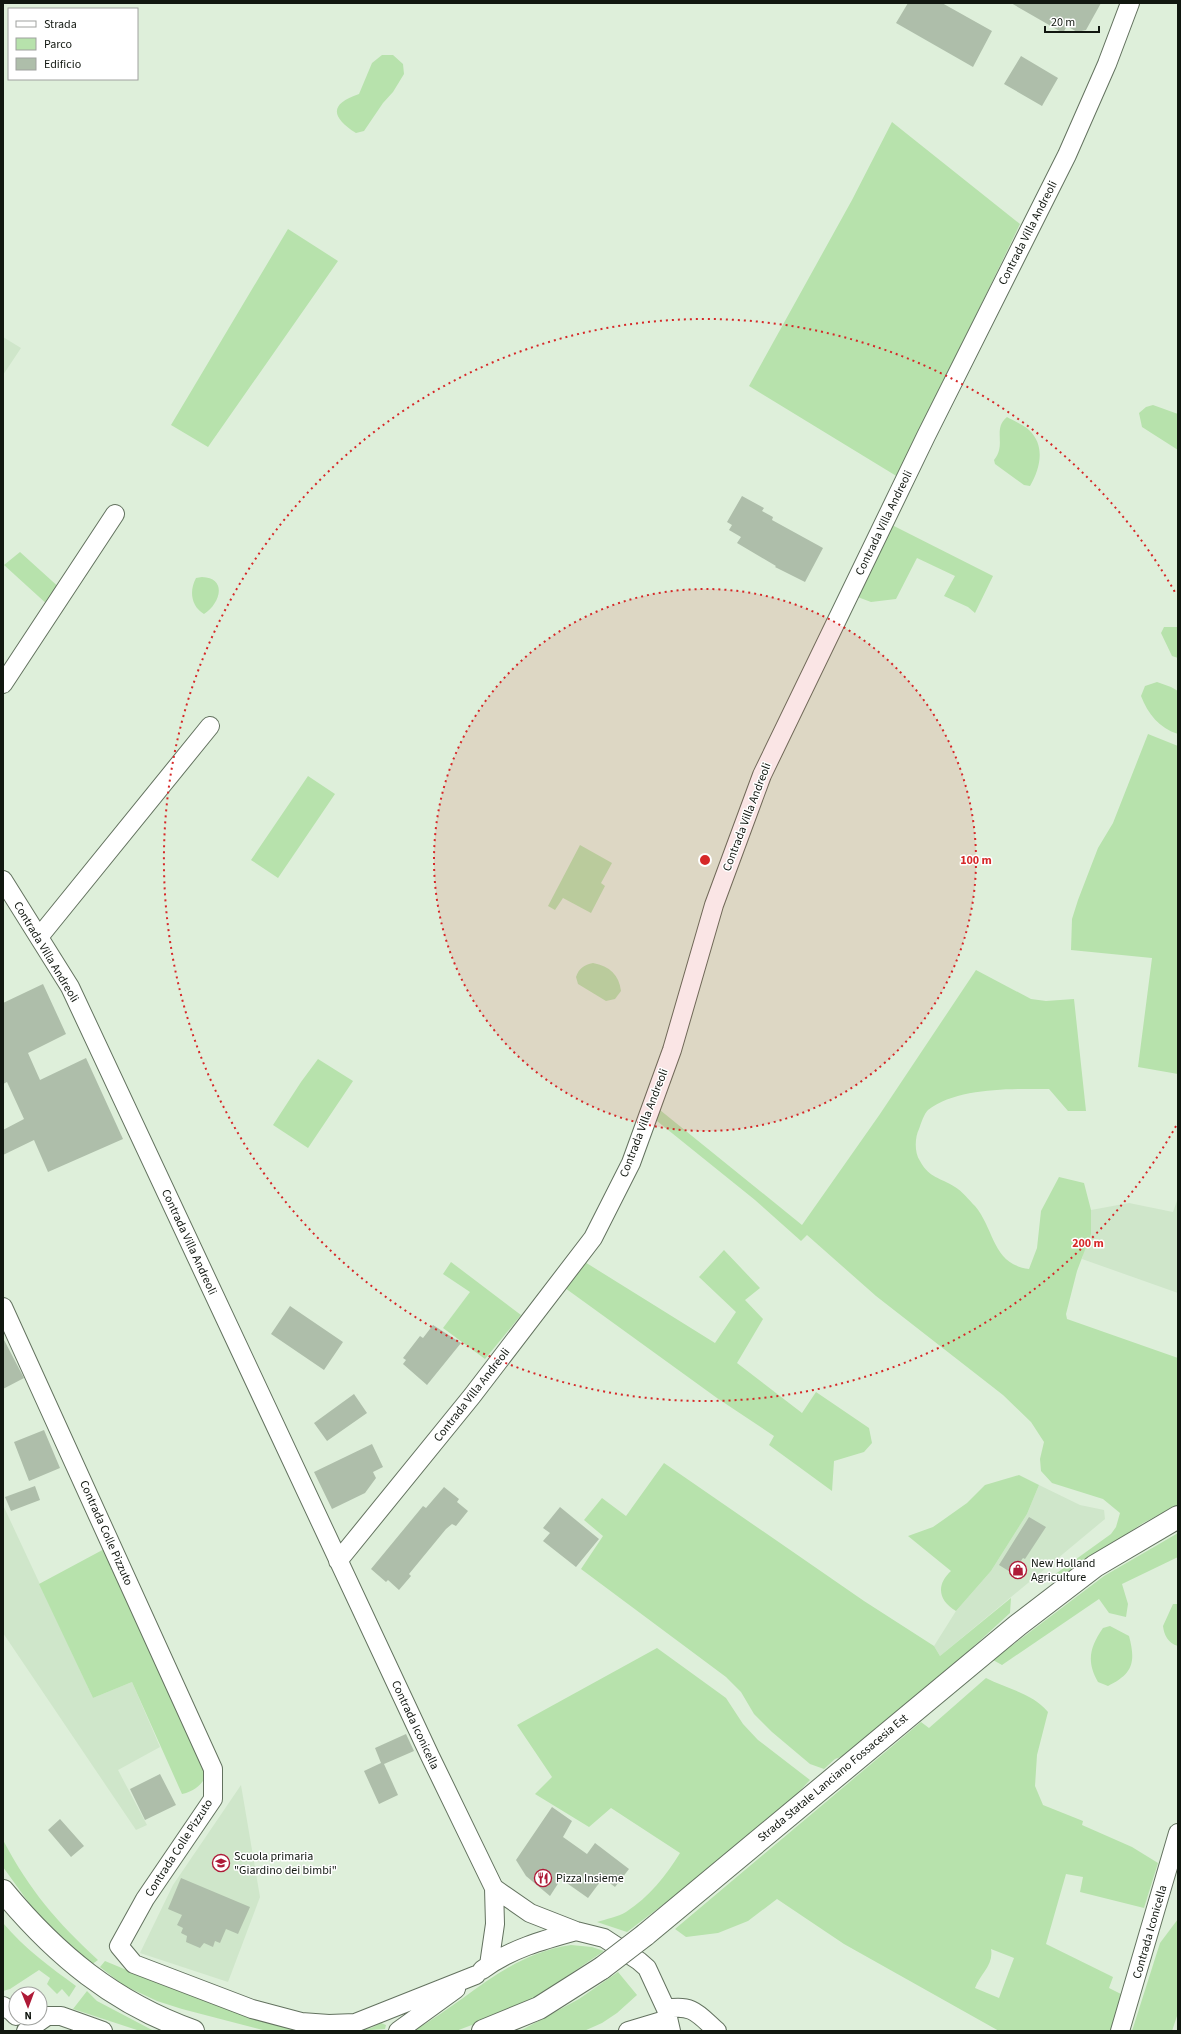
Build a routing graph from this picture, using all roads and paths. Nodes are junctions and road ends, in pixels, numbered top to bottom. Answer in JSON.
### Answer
{"nodes":[{"id":1,"x":1130,"y":3,"type":"edge"},
{"id":2,"x":115,"y":514,"type":"dead end"},
{"id":3,"x":3,"y":684,"type":"edge"},
{"id":4,"x":210,"y":726,"type":"dead end"},
{"id":5,"x":3,"y":880,"type":"edge"},
{"id":6,"x":39,"y":937,"type":"junction"},
{"id":7,"x":3,"y":1307,"type":"edge"},
{"id":8,"x":1178,"y":1517,"type":"edge"},
{"id":9,"x":338,"y":1561,"type":"junction"},
{"id":10,"x":1178,"y":1833,"type":"edge"},
{"id":11,"x":494,"y":1888,"type":"junction"},
{"id":12,"x":3,"y":1891,"type":"edge"},
{"id":13,"x":576,"y":1930,"type":"junction"},
{"id":14,"x":482,"y":1970,"type":"junction"},
{"id":15,"x":48,"y":2016,"type":"edge"},
{"id":16,"x":668,"y":2020,"type":"edge"},
{"id":17,"x":103,"y":2031,"type":"edge"},
{"id":18,"x":193,"y":2031,"type":"edge"},
{"id":19,"x":398,"y":2031,"type":"edge"},
{"id":20,"x":483,"y":2031,"type":"edge"},
{"id":21,"x":628,"y":2031,"type":"edge"},
{"id":22,"x":717,"y":2031,"type":"edge"},
{"id":23,"x":1120,"y":2031,"type":"edge"}],
"edges":[{"from":1,"to":9,"type":"street","name":"Contrada Villa Andreoli"},
{"from":2,"to":3,"type":"street"},
{"from":4,"to":6,"type":"street"},
{"from":5,"to":6,"type":"street","name":"Contrada Villa Andreoli"},
{"from":6,"to":9,"type":"street","name":"Contrada Villa Andreoli"},
{"from":7,"to":14,"type":"street","name":"Contrada Colle Pizzuto"},
{"from":8,"to":20,"type":"main road","name":"Strada Statale Lanciano Fossacesia Est","bridge":true},
{"from":9,"to":11,"type":"street","name":"Contrada Iconicella"},
{"from":10,"to":23,"type":"street","name":"Contrada Iconicella"},
{"from":11,"to":13,"type":"street","name":"Contrada Iconicella"},
{"from":11,"to":14,"type":"street","name":"Contrada Iconicella"},
{"from":12,"to":18,"type":"main road"},
{"from":13,"to":14,"type":"street"},
{"from":13,"to":16,"type":"street","name":"Contrada Iconicella"},
{"from":14,"to":19,"type":"street"},
{"from":15,"to":17,"type":"street"},
{"from":16,"to":21,"type":"street"},
{"from":16,"to":22,"type":"street"}]}
